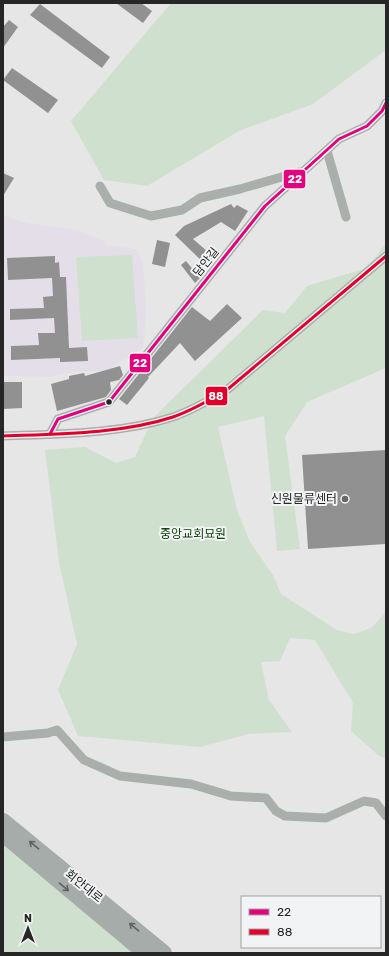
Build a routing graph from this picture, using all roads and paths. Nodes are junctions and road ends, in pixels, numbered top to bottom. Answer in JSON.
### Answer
{"nodes":[{"id":1,"x":386,"y":103,"type":"edge"},
{"id":2,"x":327,"y":151,"type":"junction"},
{"id":3,"x":302,"y":171,"type":"junction"},
{"id":4,"x":100,"y":186,"type":"dead end"},
{"id":5,"x":346,"y":217,"type":"dead end"},
{"id":6,"x":386,"y":256,"type":"edge"},
{"id":7,"x":50,"y":434,"type":"junction"},
{"id":8,"x":3,"y":436,"type":"edge"},
{"id":9,"x":3,"y":736,"type":"edge"},
{"id":10,"x":386,"y":816,"type":"edge"},
{"id":11,"x":3,"y":821,"type":"edge"},
{"id":12,"x":3,"y":834,"type":"edge"},
{"id":13,"x":147,"y":946,"type":"edge"},
{"id":14,"x":164,"y":953,"type":"edge"},
{"id":15,"x":172,"y":953,"type":"edge"}],
"edges":[{"from":1,"to":2,"type":"street","name":"담안길"},
{"from":2,"to":3,"type":"street","name":"담안길"},
{"from":2,"to":5,"type":"street"},
{"from":3,"to":4,"type":"street"},
{"from":3,"to":7,"type":"street","name":"담안길"},
{"from":6,"to":7,"type":"street"},
{"from":7,"to":8,"type":"street"},
{"from":9,"to":10,"type":"street"},
{"from":13,"to":11,"type":"highway","name":"회안대로","one_way":true},
{"from":12,"to":13,"type":"highway","name":"회안대로","one_way":true},
{"from":13,"to":14,"type":"highway","name":"회안대로"},
{"from":13,"to":15,"type":"highway"}]}
